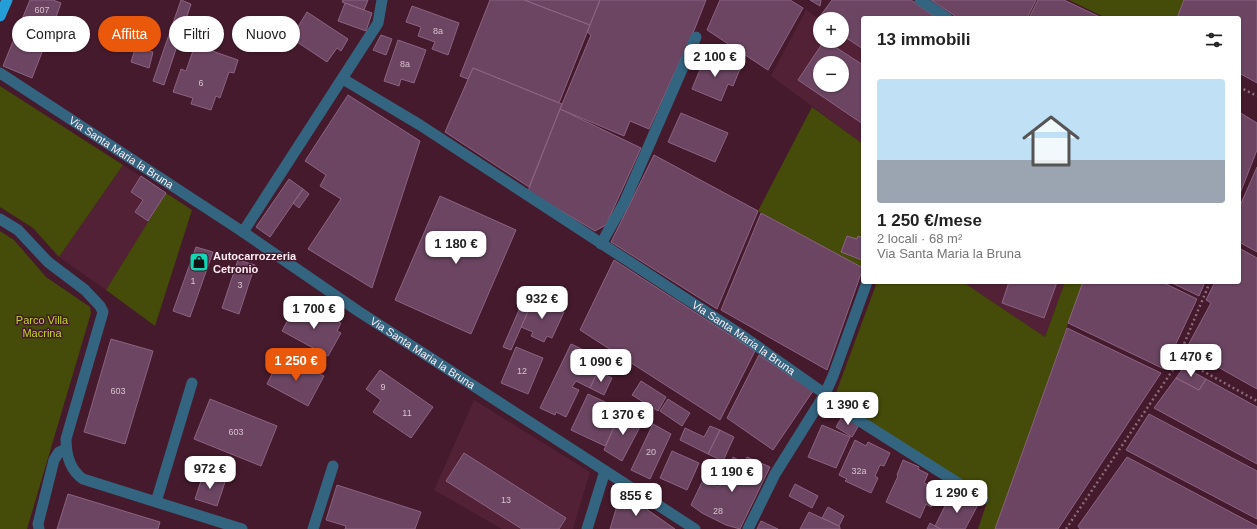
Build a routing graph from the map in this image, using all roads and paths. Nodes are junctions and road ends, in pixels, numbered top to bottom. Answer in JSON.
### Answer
{"nodes":[{"id":1,"x":6,"y":0,"type":"edge"},
{"id":2,"x":382,"y":0,"type":"edge"},
{"id":3,"x":920,"y":0,"type":"edge"},
{"id":4,"x":0,"y":16,"type":"edge"},
{"id":5,"x":944,"y":16,"type":"edge"},
{"id":6,"x":696,"y":37,"type":"dead end"},
{"id":7,"x":0,"y":73,"type":"edge"},
{"id":8,"x":343,"y":79,"type":"junction"},
{"id":9,"x":1241,"y":88,"type":"edge"},
{"id":10,"x":1257,"y":96,"type":"edge"},
{"id":11,"x":0,"y":219,"type":"edge"},
{"id":12,"x":243,"y":232,"type":"junction"},
{"id":13,"x":601,"y":244,"type":"junction"},
{"id":14,"x":866,"y":284,"type":"edge"},
{"id":15,"x":1209,"y":284,"type":"edge"},
{"id":16,"x":1181,"y":363,"type":"junction"},
{"id":17,"x":192,"y":383,"type":"dead end"},
{"id":18,"x":825,"y":394,"type":"junction"},
{"id":19,"x":1257,"y":401,"type":"edge"},
{"id":20,"x":66,"y":449,"type":"junction"},
{"id":21,"x":333,"y":466,"type":"dead end"},
{"id":22,"x":606,"y":471,"type":"junction"},
{"id":23,"x":983,"y":500,"type":"dead end"},
{"id":24,"x":156,"y":502,"type":"junction"},
{"id":25,"x":688,"y":527,"type":"edge"},
{"id":26,"x":38,"y":529,"type":"edge"},
{"id":27,"x":242,"y":529,"type":"edge"},
{"id":28,"x":313,"y":529,"type":"edge"},
{"id":29,"x":587,"y":529,"type":"edge"},
{"id":30,"x":748,"y":529,"type":"edge"},
{"id":31,"x":1066,"y":529,"type":"edge"}],
"edges":[{"from":1,"to":4,"type":"main road"},
{"from":2,"to":8,"type":"street"},
{"from":3,"to":5,"type":"street"},
{"from":6,"to":13,"type":"street"},
{"from":7,"to":12,"type":"street","name":"Via Santa Maria la Bruna"},
{"from":8,"to":12,"type":"street"},
{"from":8,"to":13,"type":"street","name":"Via Santa Maria la Bruna"},
{"from":9,"to":10,"type":"path"},
{"from":11,"to":20,"type":"street"},
{"from":12,"to":22,"type":"street","name":"Via Santa Maria la Bruna"},
{"from":13,"to":18,"type":"street","name":"Via Santa Maria la Bruna"},
{"from":14,"to":18,"type":"street"},
{"from":15,"to":16,"type":"path"},
{"from":16,"to":19,"type":"path"},
{"from":16,"to":31,"type":"path"},
{"from":17,"to":24,"type":"street"},
{"from":18,"to":23,"type":"street","name":"Via Santa Maria la Bruna"},
{"from":18,"to":30,"type":"street"},
{"from":20,"to":24,"type":"street"},
{"from":20,"to":26,"type":"street"},
{"from":21,"to":28,"type":"street"},
{"from":22,"to":25,"type":"street","name":"Via Santa Maria la Bruna"},
{"from":22,"to":29,"type":"street"},
{"from":24,"to":27,"type":"street"}]}
